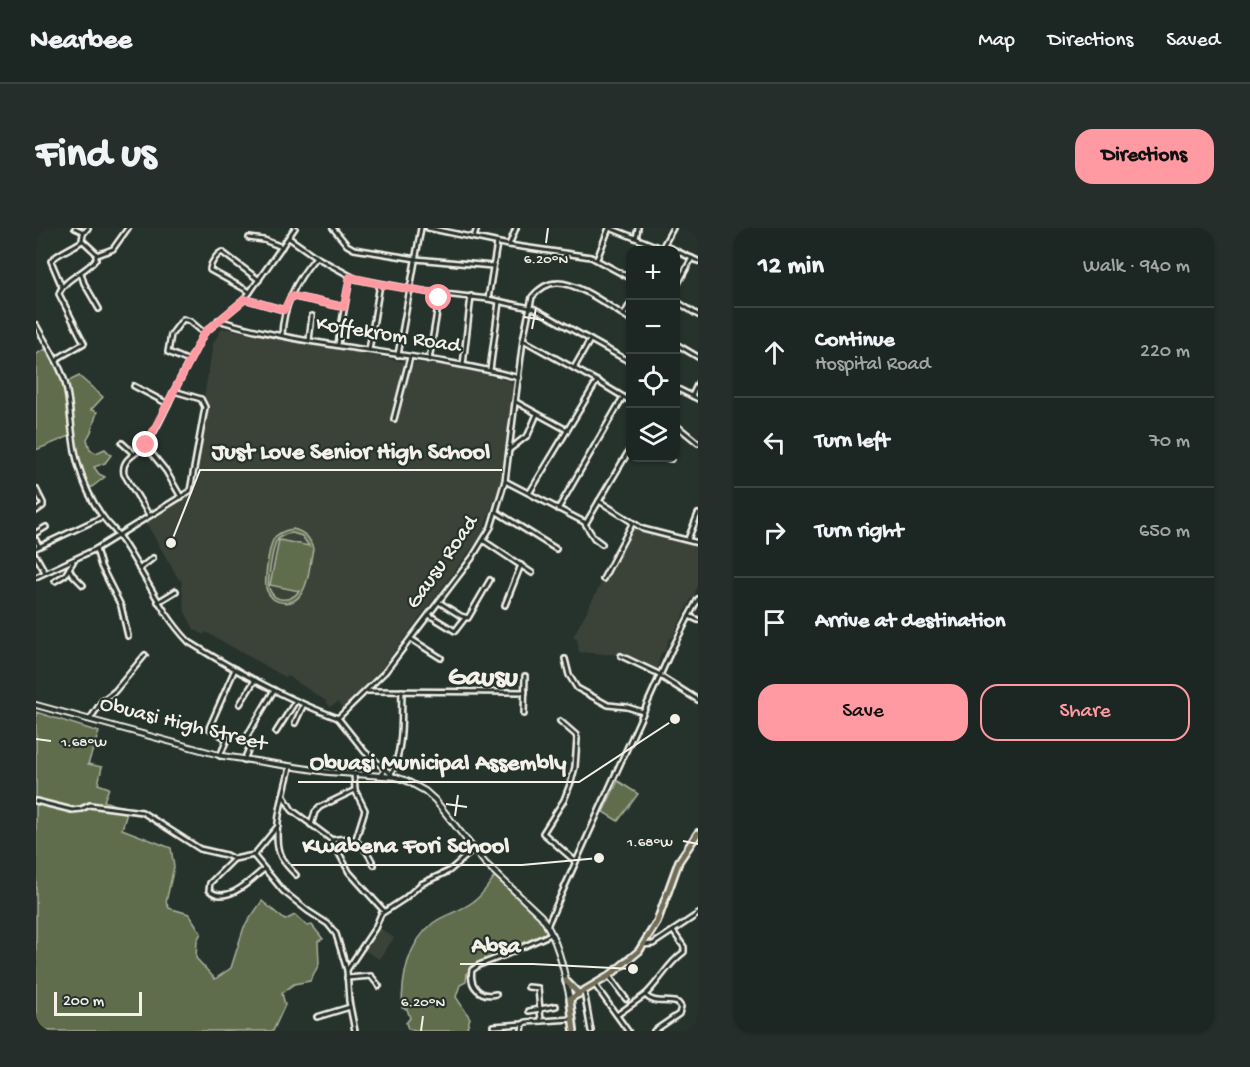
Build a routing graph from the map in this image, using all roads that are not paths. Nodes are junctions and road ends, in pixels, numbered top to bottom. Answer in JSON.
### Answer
{"nodes":[{"id":1,"x":75,"y":228,"type":"edge"},
{"id":2,"x":88,"y":228,"type":"edge"},
{"id":3,"x":128,"y":228,"type":"edge"},
{"id":4,"x":295,"y":228,"type":"edge"},
{"id":5,"x":333,"y":228,"type":"edge"},
{"id":6,"x":421,"y":228,"type":"edge"},
{"id":7,"x":430,"y":228,"type":"edge"},
{"id":8,"x":477,"y":228,"type":"edge"},
{"id":9,"x":516,"y":228,"type":"edge"},
{"id":10,"x":609,"y":228,"type":"edge"},
{"id":11,"x":638,"y":228,"type":"edge"},
{"id":12,"x":673,"y":228,"type":"edge"},
{"id":13,"x":84,"y":232,"type":"junction"},
{"id":14,"x":474,"y":237,"type":"junction"},
{"id":15,"x":249,"y":238,"type":"dead end"},
{"id":16,"x":289,"y":238,"type":"junction"},
{"id":17,"x":636,"y":238,"type":"junction"},
{"id":18,"x":82,"y":241,"type":"junction"},
{"id":19,"x":497,"y":243,"type":"junction"},
{"id":20,"x":509,"y":245,"type":"junction"},
{"id":21,"x":658,"y":246,"type":"edge"},
{"id":22,"x":664,"y":246,"type":"edge"},
{"id":23,"x":282,"y":247,"type":"junction"},
{"id":24,"x":680,"y":253,"type":"edge"},
{"id":25,"x":97,"y":255,"type":"junction"},
{"id":26,"x":316,"y":257,"type":"junction"},
{"id":27,"x":692,"y":258,"type":"junction"},
{"id":28,"x":416,"y":259,"type":"junction"},
{"id":29,"x":597,"y":259,"type":"junction"},
{"id":30,"x":698,"y":261,"type":"edge"},
{"id":31,"x":492,"y":266,"type":"junction"},
{"id":32,"x":81,"y":273,"type":"junction"},
{"id":33,"x":626,"y":276,"type":"edge"},
{"id":34,"x":350,"y":277,"type":"junction"},
{"id":35,"x":680,"y":278,"type":"edge"},
{"id":36,"x":259,"y":280,"type":"junction"},
{"id":37,"x":380,"y":284,"type":"junction"},
{"id":38,"x":62,"y":287,"type":"junction"},
{"id":39,"x":411,"y":289,"type":"junction"},
{"id":40,"x":250,"y":292,"type":"junction"},
{"id":41,"x":440,"y":294,"type":"junction"},
{"id":42,"x":291,"y":296,"type":"junction"},
{"id":43,"x":471,"y":296,"type":"junction"},
{"id":44,"x":245,"y":299,"type":"junction"},
{"id":45,"x":488,"y":299,"type":"junction"},
{"id":46,"x":499,"y":302,"type":"junction"},
{"id":47,"x":680,"y":304,"type":"edge"},
{"id":48,"x":344,"y":307,"type":"junction"},
{"id":49,"x":528,"y":308,"type":"junction"},
{"id":50,"x":698,"y":308,"type":"edge"},
{"id":51,"x":99,"y":309,"type":"dead end"},
{"id":52,"x":284,"y":310,"type":"junction"},
{"id":53,"x":626,"y":311,"type":"edge"},
{"id":54,"x":697,"y":314,"type":"edge"},
{"id":55,"x":624,"y":315,"type":"joint"},
{"id":56,"x":312,"y":316,"type":"dead end"},
{"id":57,"x":218,"y":320,"type":"junction"},
{"id":58,"x":36,"y":325,"type":"edge"},
{"id":59,"x":204,"y":333,"type":"junction"},
{"id":60,"x":282,"y":335,"type":"junction"},
{"id":61,"x":309,"y":340,"type":"junction"},
{"id":62,"x":523,"y":340,"type":"junction"},
{"id":63,"x":590,"y":340,"type":"junction"},
{"id":64,"x":338,"y":344,"type":"junction"},
{"id":65,"x":680,"y":347,"type":"edge"},
{"id":66,"x":369,"y":350,"type":"junction"},
{"id":67,"x":398,"y":355,"type":"junction"},
{"id":68,"x":410,"y":357,"type":"junction"},
{"id":69,"x":698,"y":357,"type":"edge"},
{"id":70,"x":429,"y":360,"type":"junction"},
{"id":71,"x":626,"y":360,"type":"edge"},
{"id":72,"x":57,"y":361,"type":"junction"},
{"id":73,"x":189,"y":361,"type":"junction"},
{"id":74,"x":463,"y":365,"type":"junction"},
{"id":75,"x":574,"y":368,"type":"junction"},
{"id":76,"x":490,"y":370,"type":"junction"},
{"id":77,"x":519,"y":378,"type":"junction"},
{"id":78,"x":597,"y":381,"type":"junction"},
{"id":79,"x":698,"y":383,"type":"edge"},
{"id":80,"x":134,"y":386,"type":"dead end"},
{"id":81,"x":680,"y":390,"type":"edge"},
{"id":82,"x":174,"y":391,"type":"junction"},
{"id":83,"x":692,"y":396,"type":"junction"},
{"id":84,"x":623,"y":397,"type":"junction"},
{"id":85,"x":626,"y":399,"type":"edge"},
{"id":86,"x":698,"y":399,"type":"edge"},
{"id":87,"x":516,"y":402,"type":"junction"},
{"id":88,"x":168,"y":404,"type":"junction"},
{"id":89,"x":537,"y":414,"type":"junction"},
{"id":90,"x":394,"y":419,"type":"dead end"},
{"id":91,"x":680,"y":429,"type":"edge"},
{"id":92,"x":567,"y":430,"type":"junction"},
{"id":93,"x":122,"y":443,"type":"dead end"},
{"id":94,"x":698,"y":443,"type":"edge"},
{"id":95,"x":146,"y":445,"type":"junction"},
{"id":96,"x":509,"y":450,"type":"junction"},
{"id":97,"x":134,"y":453,"type":"junction"},
{"id":98,"x":626,"y":455,"type":"edge"},
{"id":99,"x":505,"y":481,"type":"junction"},
{"id":100,"x":36,"y":489,"type":"edge"},
{"id":101,"x":530,"y":492,"type":"junction"},
{"id":102,"x":181,"y":497,"type":"junction"},
{"id":103,"x":599,"y":501,"type":"junction"},
{"id":104,"x":558,"y":509,"type":"junction"},
{"id":105,"x":36,"y":511,"type":"edge"},
{"id":106,"x":497,"y":512,"type":"junction"},
{"id":107,"x":698,"y":514,"type":"edge"},
{"id":108,"x":149,"y":515,"type":"junction"},
{"id":109,"x":103,"y":517,"type":"junction"},
{"id":110,"x":584,"y":522,"type":"junction"},
{"id":111,"x":632,"y":524,"type":"junction"},
{"id":112,"x":46,"y":527,"type":"dead end"},
{"id":113,"x":36,"y":533,"type":"edge"},
{"id":114,"x":118,"y":535,"type":"junction"},
{"id":115,"x":688,"y":539,"type":"junction"},
{"id":116,"x":36,"y":540,"type":"edge"},
{"id":117,"x":484,"y":541,"type":"junction"},
{"id":118,"x":698,"y":543,"type":"edge"},
{"id":119,"x":602,"y":544,"type":"dead end"},
{"id":120,"x":38,"y":547,"type":"edge"},
{"id":121,"x":96,"y":549,"type":"junction"},
{"id":122,"x":556,"y":549,"type":"dead end"},
{"id":123,"x":36,"y":556,"type":"edge"},
{"id":124,"x":153,"y":558,"type":"dead end"},
{"id":125,"x":73,"y":561,"type":"junction"},
{"id":126,"x":521,"y":565,"type":"junction"},
{"id":127,"x":69,"y":568,"type":"junction"},
{"id":128,"x":139,"y":569,"type":"junction"},
{"id":129,"x":45,"y":572,"type":"junction"},
{"id":130,"x":532,"y":573,"type":"dead end"},
{"id":131,"x":36,"y":577,"type":"edge"},
{"id":132,"x":603,"y":579,"type":"dead end"},
{"id":133,"x":490,"y":580,"type":"dead end"},
{"id":134,"x":56,"y":581,"type":"dead end"},
{"id":135,"x":83,"y":585,"type":"dead end"},
{"id":136,"x":176,"y":591,"type":"dead end"},
{"id":137,"x":698,"y":599,"type":"edge"},
{"id":138,"x":158,"y":602,"type":"junction"},
{"id":139,"x":439,"y":602,"type":"junction"},
{"id":140,"x":505,"y":605,"type":"dead end"},
{"id":141,"x":429,"y":615,"type":"junction"},
{"id":142,"x":689,"y":616,"type":"junction"},
{"id":143,"x":465,"y":618,"type":"junction"},
{"id":144,"x":698,"y":621,"type":"edge"},
{"id":145,"x":128,"y":636,"type":"dead end"},
{"id":146,"x":411,"y":639,"type":"junction"},
{"id":147,"x":145,"y":655,"type":"dead end"},
{"id":148,"x":621,"y":657,"type":"dead end"},
{"id":149,"x":441,"y":658,"type":"dead end"},
{"id":150,"x":565,"y":659,"type":"dead end"},
{"id":151,"x":235,"y":669,"type":"junction"},
{"id":152,"x":525,"y":675,"type":"dead end"},
{"id":153,"x":661,"y":675,"type":"junction"},
{"id":154,"x":255,"y":680,"type":"junction"},
{"id":155,"x":274,"y":690,"type":"junction"},
{"id":156,"x":367,"y":691,"type":"junction"},
{"id":157,"x":402,"y":691,"type":"junction"},
{"id":158,"x":525,"y":692,"type":"junction"},
{"id":159,"x":698,"y":700,"type":"edge"},
{"id":160,"x":295,"y":702,"type":"junction"},
{"id":161,"x":240,"y":704,"type":"dead end"},
{"id":162,"x":36,"y":705,"type":"edge"},
{"id":163,"x":303,"y":706,"type":"junction"},
{"id":164,"x":643,"y":712,"type":"junction"},
{"id":165,"x":524,"y":714,"type":"dead end"},
{"id":166,"x":338,"y":718,"type":"junction"},
{"id":167,"x":90,"y":719,"type":"junction"},
{"id":168,"x":560,"y":721,"type":"dead end"},
{"id":169,"x":295,"y":723,"type":"dead end"},
{"id":170,"x":276,"y":732,"type":"dead end"},
{"id":171,"x":220,"y":756,"type":"junction"},
{"id":172,"x":244,"y":760,"type":"junction"},
{"id":173,"x":290,"y":767,"type":"junction"},
{"id":174,"x":384,"y":769,"type":"junction"},
{"id":175,"x":354,"y":774,"type":"junction"},
{"id":176,"x":391,"y":774,"type":"junction"},
{"id":177,"x":382,"y":776,"type":"junction"},
{"id":178,"x":396,"y":777,"type":"junction"},
{"id":179,"x":355,"y":790,"type":"junction"},
{"id":180,"x":284,"y":795,"type":"junction"},
{"id":181,"x":36,"y":801,"type":"edge"},
{"id":182,"x":311,"y":825,"type":"junction"},
{"id":183,"x":278,"y":826,"type":"junction"},
{"id":184,"x":698,"y":833,"type":"edge"},
{"id":185,"x":332,"y":840,"type":"junction"},
{"id":186,"x":355,"y":842,"type":"junction"},
{"id":187,"x":473,"y":850,"type":"junction"},
{"id":188,"x":254,"y":855,"type":"junction"},
{"id":189,"x":234,"y":859,"type":"junction"},
{"id":190,"x":575,"y":861,"type":"junction"},
{"id":191,"x":374,"y":865,"type":"dead end"},
{"id":192,"x":264,"y":869,"type":"junction"},
{"id":193,"x":296,"y":875,"type":"dead end"},
{"id":194,"x":384,"y":911,"type":"junction"},
{"id":195,"x":698,"y":914,"type":"edge"},
{"id":196,"x":547,"y":926,"type":"junction"},
{"id":197,"x":673,"y":932,"type":"junction"},
{"id":198,"x":551,"y":934,"type":"junction"},
{"id":199,"x":642,"y":945,"type":"junction"},
{"id":200,"x":347,"y":970,"type":"junction"},
{"id":201,"x":609,"y":976,"type":"junction"},
{"id":202,"x":347,"y":978,"type":"junction"},
{"id":203,"x":566,"y":981,"type":"junction"},
{"id":204,"x":596,"y":984,"type":"junction"},
{"id":205,"x":379,"y":986,"type":"dead end"},
{"id":206,"x":528,"y":987,"type":"dead end"},
{"id":207,"x":581,"y":993,"type":"junction"},
{"id":208,"x":496,"y":994,"type":"dead end"},
{"id":209,"x":645,"y":995,"type":"junction"},
{"id":210,"x":570,"y":999,"type":"junction"},
{"id":211,"x":626,"y":999,"type":"dead end"},
{"id":212,"x":556,"y":1006,"type":"dead end"},
{"id":213,"x":350,"y":1007,"type":"junction"},
{"id":214,"x":540,"y":1009,"type":"junction"},
{"id":215,"x":529,"y":1011,"type":"dead end"},
{"id":216,"x":617,"y":1015,"type":"junction"},
{"id":217,"x":317,"y":1017,"type":"dead end"},
{"id":218,"x":572,"y":1019,"type":"junction"},
{"id":219,"x":542,"y":1021,"type":"junction"},
{"id":220,"x":523,"y":1024,"type":"junction"},
{"id":221,"x":493,"y":1026,"type":"dead end"},
{"id":222,"x":355,"y":1031,"type":"edge"},
{"id":223,"x":522,"y":1031,"type":"edge"},
{"id":224,"x":574,"y":1031,"type":"edge"},
{"id":225,"x":591,"y":1031,"type":"edge"},
{"id":226,"x":628,"y":1031,"type":"edge"},
{"id":227,"x":654,"y":1031,"type":"edge"}],
"edges":[{"from":1,"to":13,"type":"street"},
{"from":2,"to":13,"type":"street"},
{"from":3,"to":25,"type":"street"},
{"from":4,"to":16,"type":"street"},
{"from":5,"to":28,"type":"street"},
{"from":6,"to":28,"type":"street"},
{"from":7,"to":14,"type":"street"},
{"from":8,"to":14,"type":"street"},
{"from":9,"to":20,"type":"street"},
{"from":10,"to":17,"type":"street"},
{"from":10,"to":29,"type":"street"},
{"from":11,"to":17,"type":"street"},
{"from":12,"to":22,"type":"street"},
{"from":13,"to":18,"type":"street"},
{"from":14,"to":19,"type":"street"},
{"from":15,"to":23,"type":"street"},
{"from":16,"to":23,"type":"street"},
{"from":16,"to":26,"type":"street"},
{"from":17,"to":21,"type":"street"},
{"from":18,"to":25,"type":"street"},
{"from":18,"to":38,"type":"street"},
{"from":19,"to":20,"type":"street"},
{"from":19,"to":31,"type":"street"},
{"from":20,"to":29,"type":"street"},
{"from":23,"to":36,"type":"street"},
{"from":24,"to":27,"type":"street"},
{"from":25,"to":32,"type":"street"},
{"from":26,"to":34,"type":"street"},
{"from":26,"to":42,"type":"street"},
{"from":27,"to":30,"type":"street"},
{"from":27,"to":35,"type":"street"},
{"from":28,"to":31,"type":"street"},
{"from":28,"to":39,"type":"street"},
{"from":29,"to":33,"type":"street"},
{"from":31,"to":45,"type":"street"},
{"from":32,"to":38,"type":"street"},
{"from":32,"to":51,"type":"street"},
{"from":34,"to":37,"type":"street"},
{"from":34,"to":48,"type":"street"},
{"from":36,"to":40,"type":"street"},
{"from":36,"to":40,"type":"street"},
{"from":37,"to":39,"type":"street"},
{"from":37,"to":66,"type":"street"},
{"from":38,"to":72,"type":"street"},
{"from":39,"to":41,"type":"street"},
{"from":39,"to":67,"type":"street"},
{"from":40,"to":44,"type":"street"},
{"from":41,"to":43,"type":"street"},
{"from":41,"to":70,"type":"street"},
{"from":42,"to":48,"type":"street"},
{"from":42,"to":52,"type":"street"},
{"from":43,"to":45,"type":"street"},
{"from":43,"to":74,"type":"street"},
{"from":44,"to":52,"type":"street"},
{"from":44,"to":57,"type":"street"},
{"from":45,"to":46,"type":"street"},
{"from":46,"to":49,"type":"street"},
{"from":46,"to":76,"type":"street"},
{"from":47,"to":54,"type":"street"},
{"from":48,"to":64,"type":"street"},
{"from":49,"to":55,"type":"street","name":"Gausu Road"},
{"from":49,"to":62,"type":"street","name":"Gausu Road"},
{"from":49,"to":63,"type":"street"},
{"from":50,"to":54,"type":"street"},
{"from":52,"to":60,"type":"street"},
{"from":53,"to":55,"type":"street"},
{"from":56,"to":61,"type":"street"},
{"from":57,"to":59,"type":"street"},
{"from":57,"to":60,"type":"street","name":"Koffekrom Road"},
{"from":58,"to":72,"type":"street"},
{"from":59,"to":73,"type":"street"},
{"from":59,"to":73,"type":"street"},
{"from":60,"to":61,"type":"street","name":"Koffekrom Road"},
{"from":61,"to":64,"type":"street","name":"Koffekrom Road"},
{"from":62,"to":75,"type":"street"},
{"from":62,"to":77,"type":"street","name":"Gausu Road"},
{"from":63,"to":71,"type":"street"},
{"from":63,"to":75,"type":"street"},
{"from":64,"to":66,"type":"street","name":"Koffekrom Road"},
{"from":65,"to":69,"type":"street"},
{"from":66,"to":67,"type":"street","name":"Koffekrom Road"},
{"from":67,"to":68,"type":"street","name":"Koffekrom Road"},
{"from":68,"to":70,"type":"street","name":"Koffekrom Road"},
{"from":68,"to":90,"type":"street"},
{"from":70,"to":74,"type":"street","name":"Koffekrom Road"},
{"from":72,"to":109,"type":"street"},
{"from":73,"to":82,"type":"street"},
{"from":74,"to":76,"type":"street","name":"Koffekrom Road"},
{"from":75,"to":78,"type":"street"},
{"from":76,"to":77,"type":"street","name":"Koffekrom Road"},
{"from":77,"to":87,"type":"street","name":"Gausu Road"},
{"from":78,"to":84,"type":"street"},
{"from":78,"to":92,"type":"street"},
{"from":79,"to":83,"type":"street"},
{"from":80,"to":88,"type":"street"},
{"from":81,"to":83,"type":"street"},
{"from":82,"to":88,"type":"street"},
{"from":82,"to":102,"type":"street"},
{"from":83,"to":86,"type":"street"},
{"from":84,"to":85,"type":"street"},
{"from":84,"to":104,"type":"street"},
{"from":87,"to":89,"type":"street"},
{"from":87,"to":96,"type":"street","name":"Gausu Road"},
{"from":88,"to":95,"type":"street"},
{"from":89,"to":92,"type":"street"},
{"from":89,"to":96,"type":"street"},
{"from":91,"to":94,"type":"street"},
{"from":92,"to":101,"type":"street"},
{"from":93,"to":97,"type":"street"},
{"from":95,"to":97,"type":"street"},
{"from":95,"to":102,"type":"street"},
{"from":96,"to":99,"type":"street","name":"Gausu Road"},
{"from":97,"to":108,"type":"street"},
{"from":98,"to":103,"type":"street"},
{"from":99,"to":101,"type":"street"},
{"from":99,"to":106,"type":"street","name":"Gausu Road"},
{"from":100,"to":105,"type":"street"},
{"from":101,"to":104,"type":"street"},
{"from":102,"to":108,"type":"street"},
{"from":103,"to":110,"type":"street"},
{"from":103,"to":111,"type":"street"},
{"from":104,"to":110,"type":"street"},
{"from":106,"to":117,"type":"street","name":"Gausu Road"},
{"from":106,"to":122,"type":"street"},
{"from":107,"to":115,"type":"street"},
{"from":108,"to":114,"type":"street"},
{"from":109,"to":114,"type":"street"},
{"from":109,"to":120,"type":"street"},
{"from":110,"to":119,"type":"street"},
{"from":111,"to":115,"type":"street"},
{"from":111,"to":132,"type":"street"},
{"from":112,"to":113,"type":"street"},
{"from":114,"to":121,"type":"street"},
{"from":114,"to":128,"type":"street"},
{"from":115,"to":118,"type":"street"},
{"from":116,"to":120,"type":"street"},
{"from":117,"to":126,"type":"street"},
{"from":117,"to":139,"type":"street","name":"Gausu Road"},
{"from":121,"to":125,"type":"street"},
{"from":121,"to":145,"type":"street"},
{"from":123,"to":129,"type":"street"},
{"from":124,"to":128,"type":"street"},
{"from":125,"to":127,"type":"street"},
{"from":125,"to":129,"type":"street"},
{"from":126,"to":130,"type":"street"},
{"from":126,"to":140,"type":"street"},
{"from":127,"to":134,"type":"street"},
{"from":127,"to":135,"type":"street"},
{"from":128,"to":138,"type":"street"},
{"from":129,"to":131,"type":"street"},
{"from":133,"to":143,"type":"street"},
{"from":136,"to":138,"type":"street"},
{"from":137,"to":142,"type":"street"},
{"from":138,"to":151,"type":"street"},
{"from":139,"to":141,"type":"street","name":"Gausu Road"},
{"from":139,"to":143,"type":"street"},
{"from":141,"to":143,"type":"street"},
{"from":141,"to":146,"type":"street","name":"Gausu Road"},
{"from":142,"to":144,"type":"street"},
{"from":142,"to":153,"type":"street"},
{"from":146,"to":149,"type":"street"},
{"from":146,"to":156,"type":"street","name":"Gausu Road"},
{"from":147,"to":167,"type":"street"},
{"from":148,"to":153,"type":"street"},
{"from":150,"to":164,"type":"street"},
{"from":151,"to":154,"type":"street"},
{"from":151,"to":171,"type":"street"},
{"from":152,"to":158,"type":"street"},
{"from":153,"to":159,"type":"street"},
{"from":153,"to":164,"type":"street"},
{"from":154,"to":155,"type":"street"},
{"from":154,"to":161,"type":"street"},
{"from":155,"to":160,"type":"street"},
{"from":155,"to":172,"type":"street"},
{"from":156,"to":157,"type":"street"},
{"from":156,"to":166,"type":"street","name":"Gausu Road"},
{"from":157,"to":158,"type":"street"},
{"from":157,"to":176,"type":"street"},
{"from":158,"to":165,"type":"street"},
{"from":160,"to":163,"type":"street"},
{"from":160,"to":170,"type":"street"},
{"from":162,"to":167,"type":"street","name":"Obuasi High Street"},
{"from":163,"to":166,"type":"street"},
{"from":163,"to":169,"type":"street"},
{"from":164,"to":190,"type":"street"},
{"from":166,"to":174,"type":"street"},
{"from":167,"to":171,"type":"street","name":"Obuasi High Street"},
{"from":168,"to":190,"type":"street"},
{"from":171,"to":172,"type":"street","name":"Obuasi High Street"},
{"from":172,"to":173,"type":"street","name":"Obuasi High Street"},
{"from":173,"to":175,"type":"street","name":"Obuasi High Street"},
{"from":173,"to":180,"type":"street"},
{"from":174,"to":176,"type":"street"},
{"from":174,"to":177,"type":"street"},
{"from":175,"to":177,"type":"street","name":"Obuasi High Street"},
{"from":175,"to":179,"type":"street"},
{"from":176,"to":178,"type":"street"},
{"from":177,"to":178,"type":"street","name":"Obuasi High Street"},
{"from":178,"to":187,"type":"street","name":"Obuasi High Street"},
{"from":179,"to":182,"type":"street"},
{"from":179,"to":186,"type":"street"},
{"from":180,"to":182,"type":"street"},
{"from":180,"to":183,"type":"street"},
{"from":181,"to":189,"type":"street"},
{"from":182,"to":185,"type":"street"},
{"from":183,"to":188,"type":"street"},
{"from":183,"to":193,"type":"street"},
{"from":184,"to":199,"type":"main road"},
{"from":185,"to":186,"type":"street"},
{"from":185,"to":194,"type":"street"},
{"from":186,"to":191,"type":"street"},
{"from":187,"to":194,"type":"street"},
{"from":187,"to":196,"type":"street","name":"Obuasi High Street"},
{"from":188,"to":189,"type":"street"},
{"from":188,"to":192,"type":"street"},
{"from":189,"to":192,"type":"street"},
{"from":190,"to":196,"type":"street"},
{"from":192,"to":200,"type":"street"},
{"from":194,"to":200,"type":"street"},
{"from":195,"to":197,"type":"street"},
{"from":196,"to":198,"type":"street","name":"Obuasi High Street"},
{"from":197,"to":199,"type":"street"},
{"from":197,"to":209,"type":"street"},
{"from":198,"to":203,"type":"street","name":"Obuasi High Street"},
{"from":198,"to":208,"type":"street"},
{"from":199,"to":201,"type":"main road"},
{"from":200,"to":202,"type":"street"},
{"from":201,"to":204,"type":"main road"},
{"from":201,"to":211,"type":"street"},
{"from":202,"to":205,"type":"street"},
{"from":202,"to":213,"type":"street"},
{"from":203,"to":207,"type":"main road"},
{"from":203,"to":210,"type":"street","name":"Obuasi High Street"},
{"from":204,"to":207,"type":"main road"},
{"from":204,"to":216,"type":"street"},
{"from":206,"to":214,"type":"street"},
{"from":207,"to":210,"type":"main road"},
{"from":207,"to":225,"type":"street"},
{"from":209,"to":216,"type":"street"},
{"from":209,"to":227,"type":"street"},
{"from":210,"to":218,"type":"main road","name":"Obuasi High Street"},
{"from":212,"to":214,"type":"street"},
{"from":213,"to":217,"type":"street"},
{"from":213,"to":222,"type":"street"},
{"from":214,"to":215,"type":"street"},
{"from":214,"to":219,"type":"street"},
{"from":216,"to":226,"type":"street"},
{"from":218,"to":219,"type":"street"},
{"from":218,"to":224,"type":"main road","name":"Obuasi High Street"},
{"from":219,"to":220,"type":"street"},
{"from":220,"to":221,"type":"street"},
{"from":220,"to":223,"type":"street"}]}
